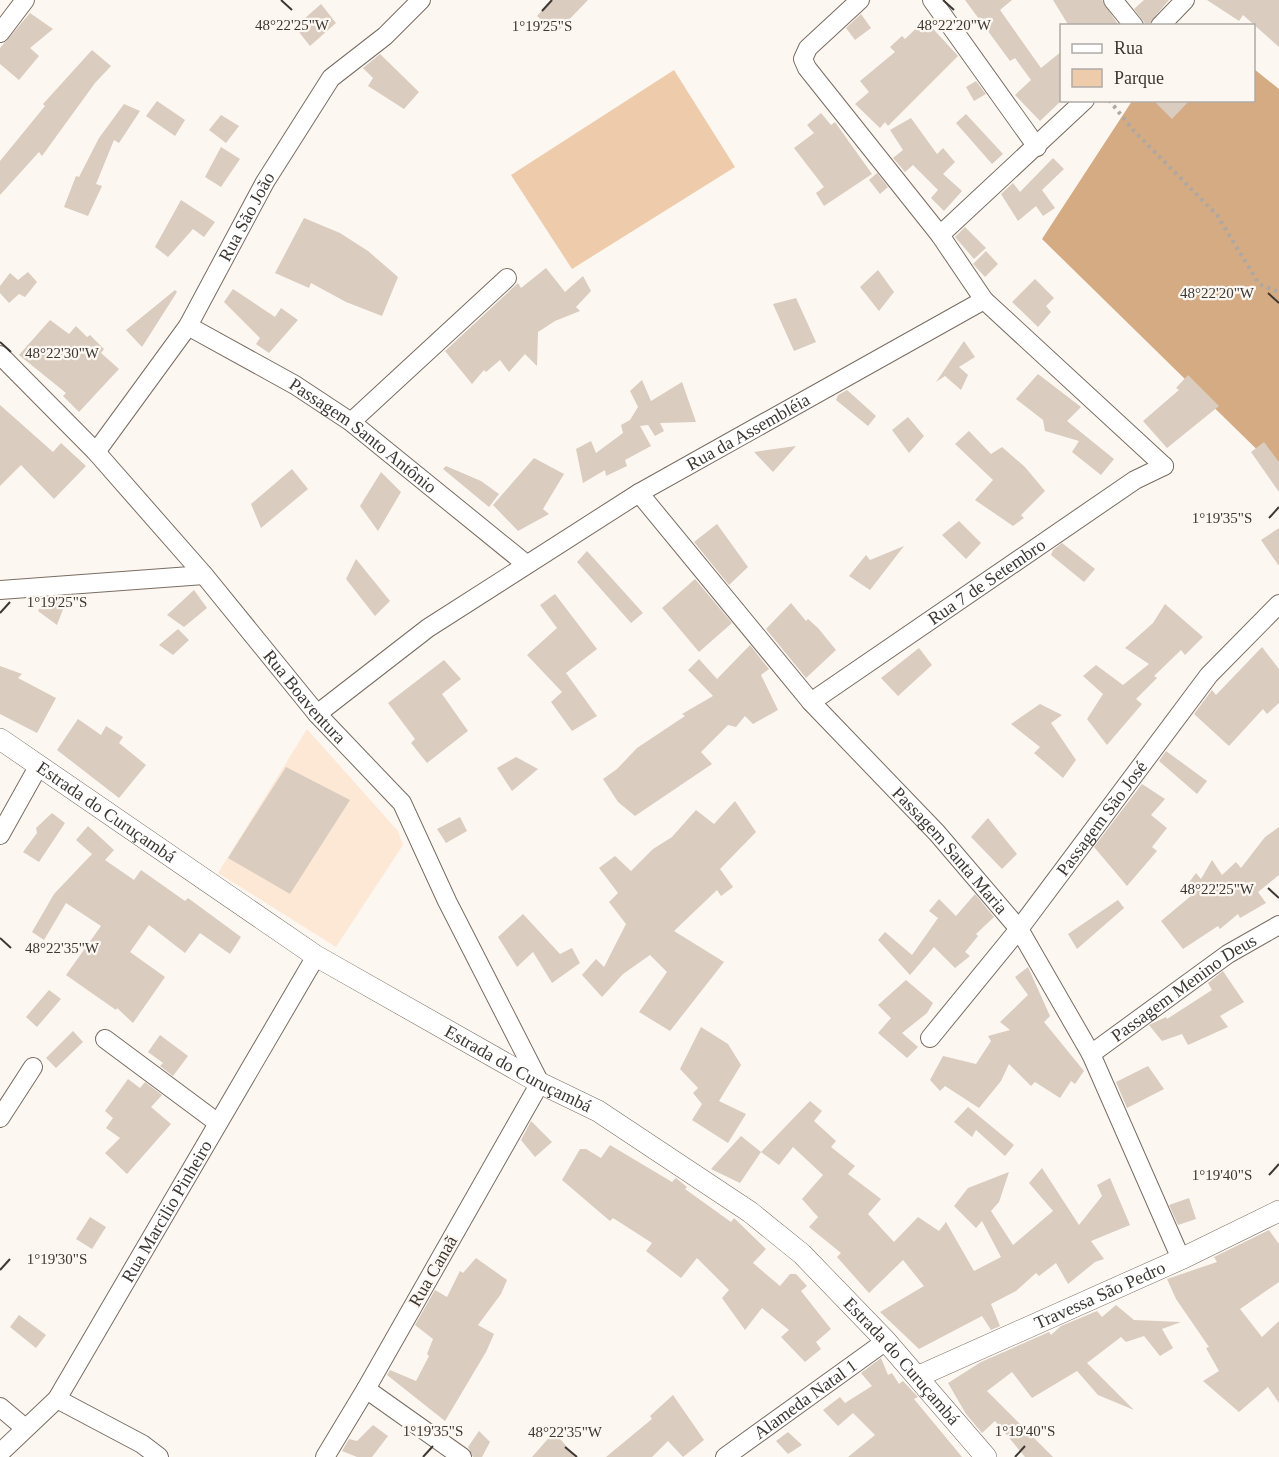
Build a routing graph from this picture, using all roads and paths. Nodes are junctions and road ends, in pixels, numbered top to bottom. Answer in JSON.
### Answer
{"nodes":[{"id":1,"x":25,"y":0,"type":"edge"},
{"id":2,"x":422,"y":0,"type":"edge"},
{"id":3,"x":860,"y":0,"type":"edge"},
{"id":4,"x":932,"y":0,"type":"edge"},
{"id":5,"x":1113,"y":0,"type":"edge"},
{"id":6,"x":1185,"y":0,"type":"edge"},
{"id":7,"x":1132,"y":24,"type":"edge"},
{"id":8,"x":1162,"y":24,"type":"edge"},
{"id":9,"x":0,"y":33,"type":"edge"},
{"id":10,"x":1083,"y":102,"type":"edge"},
{"id":11,"x":1111,"y":102,"type":"edge"},
{"id":12,"x":1037,"y":147,"type":"junction"},
{"id":13,"x":940,"y":235,"type":"junction"},
{"id":14,"x":507,"y":278,"type":"dead end"},
{"id":15,"x":1279,"y":292,"type":"edge"},
{"id":16,"x":984,"y":300,"type":"junction"},
{"id":17,"x":188,"y":326,"type":"junction"},
{"id":18,"x":0,"y":355,"type":"edge"},
{"id":19,"x":351,"y":422,"type":"junction"},
{"id":20,"x":96,"y":452,"type":"junction"},
{"id":21,"x":639,"y":494,"type":"junction"},
{"id":22,"x":526,"y":564,"type":"junction"},
{"id":23,"x":204,"y":575,"type":"junction"},
{"id":24,"x":0,"y":590,"type":"edge"},
{"id":25,"x":1279,"y":604,"type":"edge"},
{"id":26,"x":811,"y":702,"type":"junction"},
{"id":27,"x":317,"y":714,"type":"junction"},
{"id":28,"x":0,"y":740,"type":"edge"},
{"id":29,"x":38,"y":767,"type":"junction"},
{"id":30,"x":0,"y":835,"type":"edge"},
{"id":31,"x":1279,"y":925,"type":"edge"},
{"id":32,"x":1019,"y":929,"type":"junction"},
{"id":33,"x":316,"y":956,"type":"junction"},
{"id":34,"x":105,"y":1038,"type":"dead end"},
{"id":35,"x":930,"y":1038,"type":"dead end"},
{"id":36,"x":1091,"y":1054,"type":"junction"},
{"id":37,"x":33,"y":1067,"type":"dead end"},
{"id":38,"x":540,"y":1083,"type":"junction"},
{"id":39,"x":0,"y":1118,"type":"edge"},
{"id":40,"x":219,"y":1123,"type":"junction"},
{"id":41,"x":1279,"y":1211,"type":"edge"},
{"id":42,"x":1181,"y":1259,"type":"junction"},
{"id":43,"x":886,"y":1341,"type":"junction"},
{"id":44,"x":919,"y":1376,"type":"junction"},
{"id":45,"x":366,"y":1389,"type":"junction"},
{"id":46,"x":57,"y":1399,"type":"junction"},
{"id":47,"x":0,"y":1407,"type":"edge"},
{"id":48,"x":25,"y":1428,"type":"junction"},
{"id":49,"x":0,"y":1453,"type":"edge"},
{"id":50,"x":159,"y":1457,"type":"edge"},
{"id":51,"x":325,"y":1457,"type":"edge"},
{"id":52,"x":462,"y":1457,"type":"edge"},
{"id":53,"x":725,"y":1457,"type":"edge"},
{"id":54,"x":986,"y":1457,"type":"edge"}],
"edges":[{"from":1,"to":9,"type":"street"},
{"from":2,"to":17,"type":"street","name":"Rua São João"},
{"from":3,"to":13,"type":"street"},
{"from":4,"to":12,"type":"street"},
{"from":5,"to":7,"type":"street"},
{"from":6,"to":8,"type":"street"},
{"from":10,"to":12,"type":"street"},
{"from":11,"to":15,"type":"path"},
{"from":12,"to":13,"type":"street"},
{"from":13,"to":16,"type":"street"},
{"from":14,"to":19,"type":"street"},
{"from":16,"to":21,"type":"street","name":"Rua da Assembléia"},
{"from":16,"to":26,"type":"street","name":"Rua 7 de Setembro"},
{"from":17,"to":19,"type":"street","name":"Passagem Santo Antônio"},
{"from":17,"to":20,"type":"street","name":"Rua São João"},
{"from":18,"to":20,"type":"street","name":"Rua Boaventura"},
{"from":19,"to":22,"type":"street","name":"Passagem Santo Antônio"},
{"from":20,"to":23,"type":"street","name":"Rua Boaventura"},
{"from":21,"to":22,"type":"street","name":"Rua da Assembléia"},
{"from":21,"to":26,"type":"street","name":"Passagem Santa Maria"},
{"from":22,"to":27,"type":"street","name":"Rua da Assembléia"},
{"from":23,"to":24,"type":"street"},
{"from":23,"to":27,"type":"street","name":"Rua Boaventura"},
{"from":25,"to":32,"type":"street","name":"Passagem São José"},
{"from":26,"to":32,"type":"street","name":"Passagem Santa Maria"},
{"from":27,"to":38,"type":"street","name":"Rua Boaventura"},
{"from":28,"to":29,"type":"street","name":"Estrada do Curuçambá"},
{"from":29,"to":30,"type":"street"},
{"from":29,"to":33,"type":"street","name":"Estrada do Curuçambá"},
{"from":31,"to":36,"type":"street","name":"Passagem Menino Deus"},
{"from":32,"to":35,"type":"street","name":"Passagem São José"},
{"from":32,"to":36,"type":"street","name":"Passagem Santa Maria"},
{"from":33,"to":38,"type":"street","name":"Estrada do Curuçambá"},
{"from":33,"to":40,"type":"street","name":"Rua Marcilio Pinheiro"},
{"from":34,"to":40,"type":"street"},
{"from":36,"to":42,"type":"street","name":"Passagem Santa Maria"},
{"from":37,"to":39,"type":"street"},
{"from":38,"to":43,"type":"street","name":"Estrada do Curuçambá"},
{"from":38,"to":45,"type":"street","name":"Rua Canaã"},
{"from":40,"to":46,"type":"street","name":"Rua Marcilio Pinheiro"},
{"from":41,"to":42,"type":"street","name":"Travessa São Pedro"},
{"from":42,"to":44,"type":"street","name":"Travessa São Pedro"},
{"from":43,"to":44,"type":"street","name":"Estrada do Curuçambá"},
{"from":43,"to":53,"type":"street","name":"Alameda Natal 1"},
{"from":44,"to":54,"type":"street","name":"Estrada do Curuçambá"},
{"from":45,"to":51,"type":"street","name":"Rua Canaã"},
{"from":45,"to":52,"type":"street"},
{"from":46,"to":48,"type":"street","name":"Rua Marcilio Pinheiro"},
{"from":46,"to":50,"type":"street"},
{"from":47,"to":48,"type":"street"},
{"from":48,"to":49,"type":"street","name":"Rua Marcilio Pinheiro"}]}
